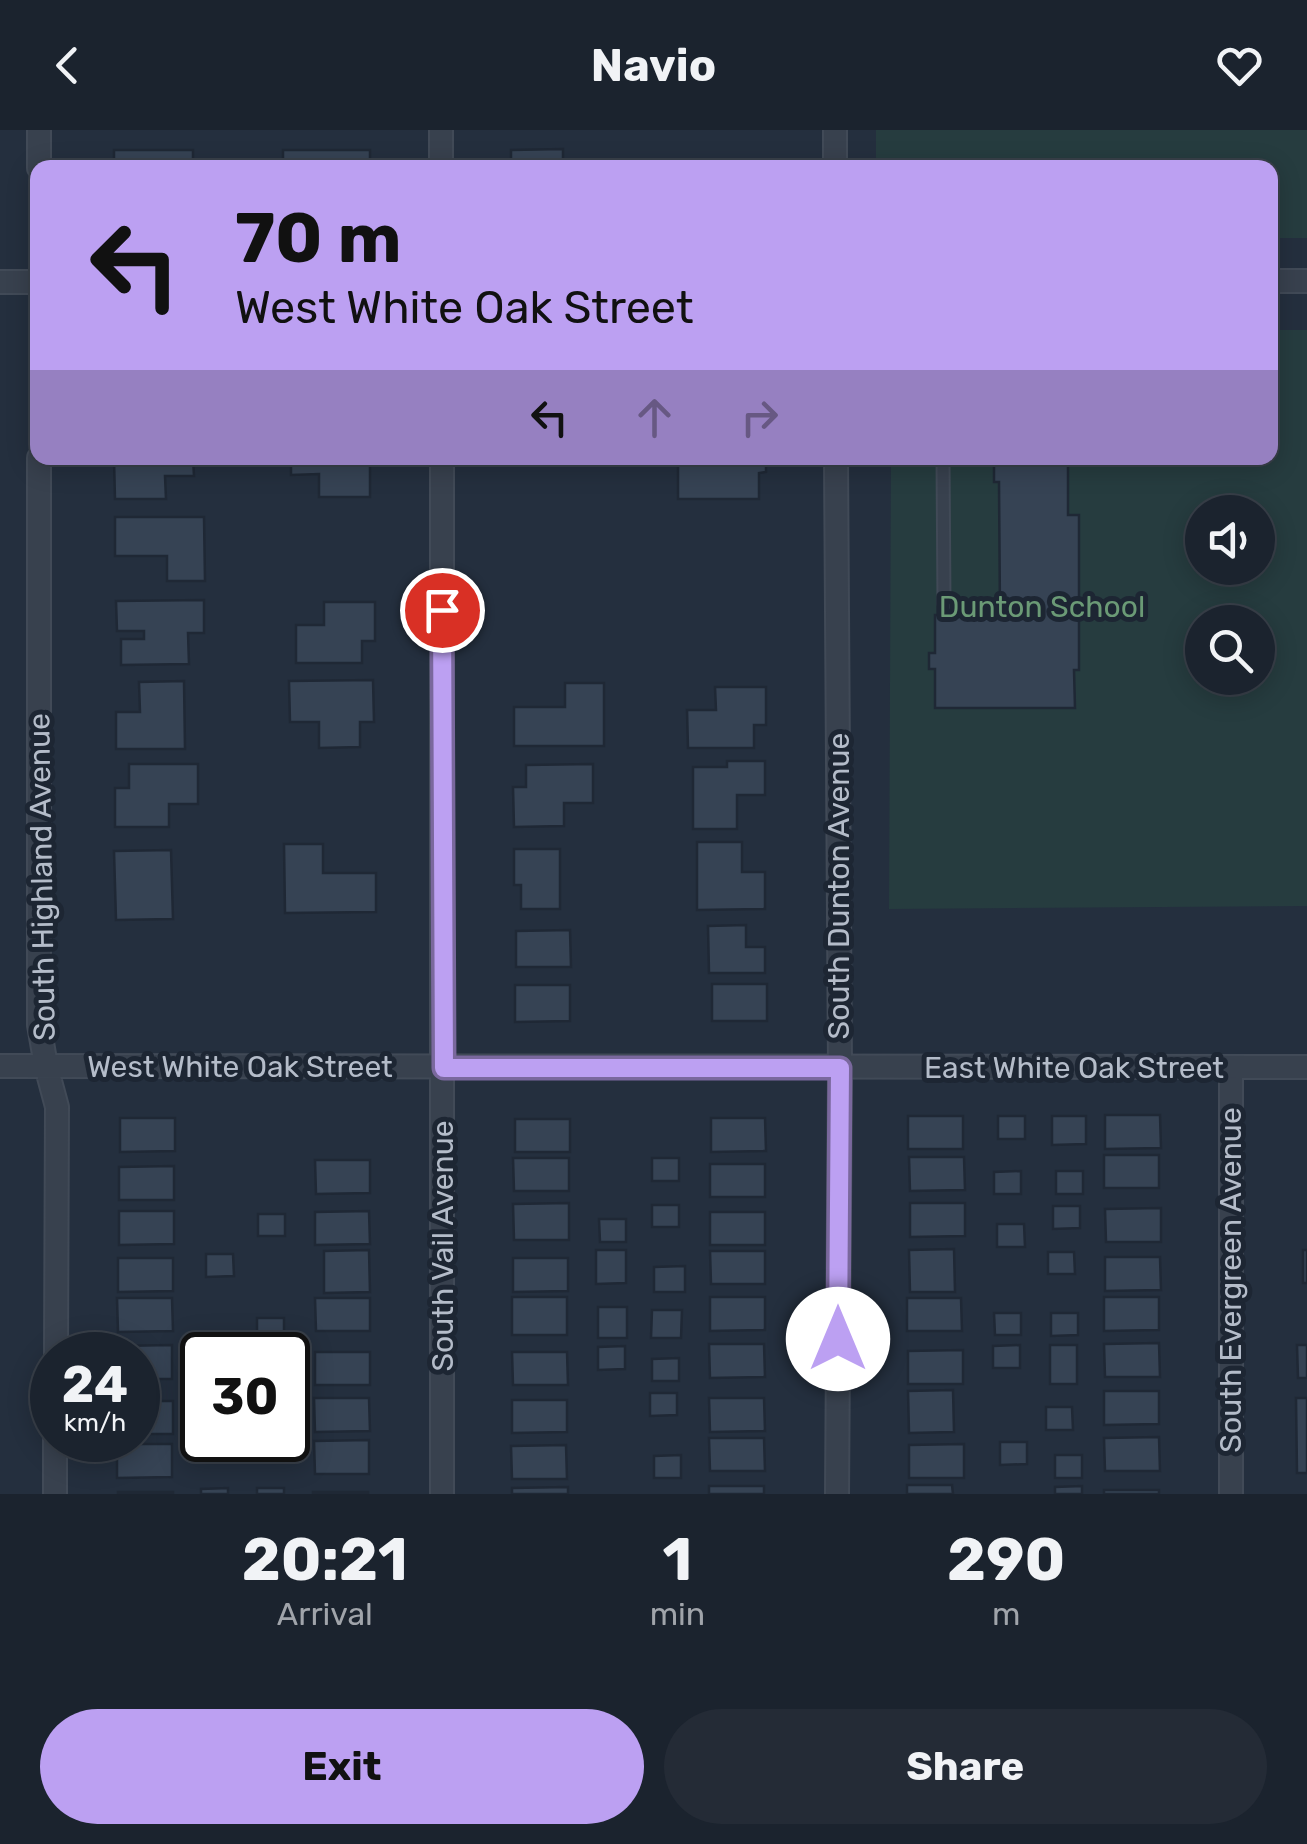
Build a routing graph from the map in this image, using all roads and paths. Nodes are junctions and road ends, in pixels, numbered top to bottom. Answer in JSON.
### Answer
{"nodes":[{"id":1,"x":39,"y":130,"type":"edge"},
{"id":2,"x":441,"y":130,"type":"edge"},
{"id":3,"x":835,"y":130,"type":"edge"},
{"id":4,"x":39,"y":160,"type":"edge"},
{"id":5,"x":441,"y":160,"type":"edge"},
{"id":6,"x":835,"y":160,"type":"edge"},
{"id":7,"x":1278,"y":281,"type":"edge"},
{"id":8,"x":1307,"y":281,"type":"edge"},
{"id":9,"x":0,"y":282,"type":"edge"},
{"id":10,"x":30,"y":282,"type":"edge"},
{"id":11,"x":39,"y":465,"type":"edge"},
{"id":12,"x":442,"y":465,"type":"edge"},
{"id":13,"x":836,"y":465,"type":"edge"},
{"id":14,"x":943,"y":465,"type":"edge"},
{"id":15,"x":944,"y":604,"type":"dead end"},
{"id":16,"x":0,"y":1066,"type":"edge"},
{"id":17,"x":46,"y":1066,"type":"junction"},
{"id":18,"x":1231,"y":1067,"type":"junction"},
{"id":19,"x":444,"y":1068,"type":"junction"},
{"id":20,"x":840,"y":1068,"type":"junction"},
{"id":21,"x":1307,"y":1068,"type":"edge"},
{"id":22,"x":56,"y":1332,"type":"edge"},
{"id":23,"x":55,"y":1462,"type":"edge"},
{"id":24,"x":55,"y":1494,"type":"edge"},
{"id":25,"x":442,"y":1494,"type":"edge"},
{"id":26,"x":837,"y":1494,"type":"edge"},
{"id":27,"x":1231,"y":1494,"type":"edge"}],
"edges":[{"from":1,"to":4,"type":"street"},
{"from":2,"to":5,"type":"street"},
{"from":3,"to":6,"type":"street"},
{"from":7,"to":8,"type":"street"},
{"from":9,"to":10,"type":"street"},
{"from":11,"to":17,"type":"street","name":"South Highland Avenue"},
{"from":12,"to":19,"type":"street","name":"South Vail Avenue"},
{"from":13,"to":20,"type":"street","name":"South Dunton Avenue"},
{"from":14,"to":15,"type":"lane"},
{"from":16,"to":17,"type":"street","name":"West White Oak Street"},
{"from":17,"to":19,"type":"street","name":"West White Oak Street"},
{"from":17,"to":22,"type":"street","name":"South Highland Avenue"},
{"from":18,"to":20,"type":"street","name":"East White Oak Street"},
{"from":18,"to":21,"type":"street","name":"East White Oak Street"},
{"from":18,"to":27,"type":"street","name":"South Evergreen Avenue"},
{"from":19,"to":20,"type":"street","name":"West White Oak Street"},
{"from":19,"to":25,"type":"street","name":"South Vail Avenue"},
{"from":20,"to":26,"type":"street","name":"South Dunton Avenue"},
{"from":23,"to":24,"type":"street"}]}
